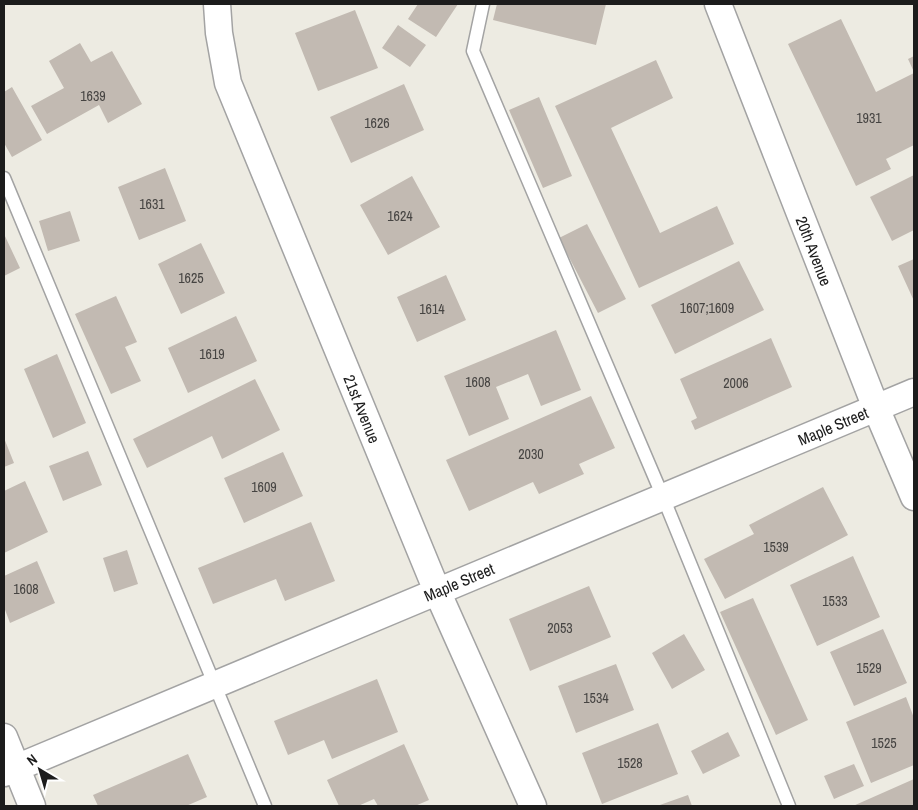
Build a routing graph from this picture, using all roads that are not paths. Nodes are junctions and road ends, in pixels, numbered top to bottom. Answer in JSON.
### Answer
{"nodes":[{"id":1,"x":217,"y":4,"type":"edge"},
{"id":2,"x":483,"y":4,"type":"edge"},
{"id":3,"x":718,"y":4,"type":"edge"},
{"id":4,"x":4,"y":178,"type":"edge"},
{"id":5,"x":914,"y":392,"type":"edge"},
{"id":6,"x":876,"y":408,"type":"junction"},
{"id":7,"x":663,"y":496,"type":"junction"},
{"id":8,"x":914,"y":496,"type":"edge"},
{"id":9,"x":437,"y":591,"type":"junction"},
{"id":10,"x":214,"y":684,"type":"junction"},
{"id":11,"x":4,"y":737,"type":"edge"},
{"id":12,"x":10,"y":770,"type":"edge"},
{"id":13,"x":32,"y":806,"type":"edge"},
{"id":14,"x":265,"y":806,"type":"edge"},
{"id":15,"x":533,"y":806,"type":"edge"},
{"id":16,"x":789,"y":806,"type":"edge"}],
"edges":[{"from":1,"to":9,"type":"street","name":"21st Avenue"},
{"from":2,"to":7,"type":"lane"},
{"from":3,"to":6,"type":"street","name":"20th Avenue"},
{"from":4,"to":10,"type":"lane"},
{"from":5,"to":6,"type":"street","name":"Maple Street"},
{"from":6,"to":7,"type":"street","name":"Maple Street"},
{"from":6,"to":8,"type":"street","name":"20th Avenue"},
{"from":7,"to":9,"type":"street","name":"Maple Street"},
{"from":7,"to":16,"type":"lane"},
{"from":9,"to":10,"type":"street","name":"Maple Street"},
{"from":9,"to":15,"type":"street","name":"21st Avenue"},
{"from":10,"to":12,"type":"street","name":"Maple Street"},
{"from":10,"to":14,"type":"lane"},
{"from":11,"to":12,"type":"street"},
{"from":12,"to":13,"type":"street"}]}
